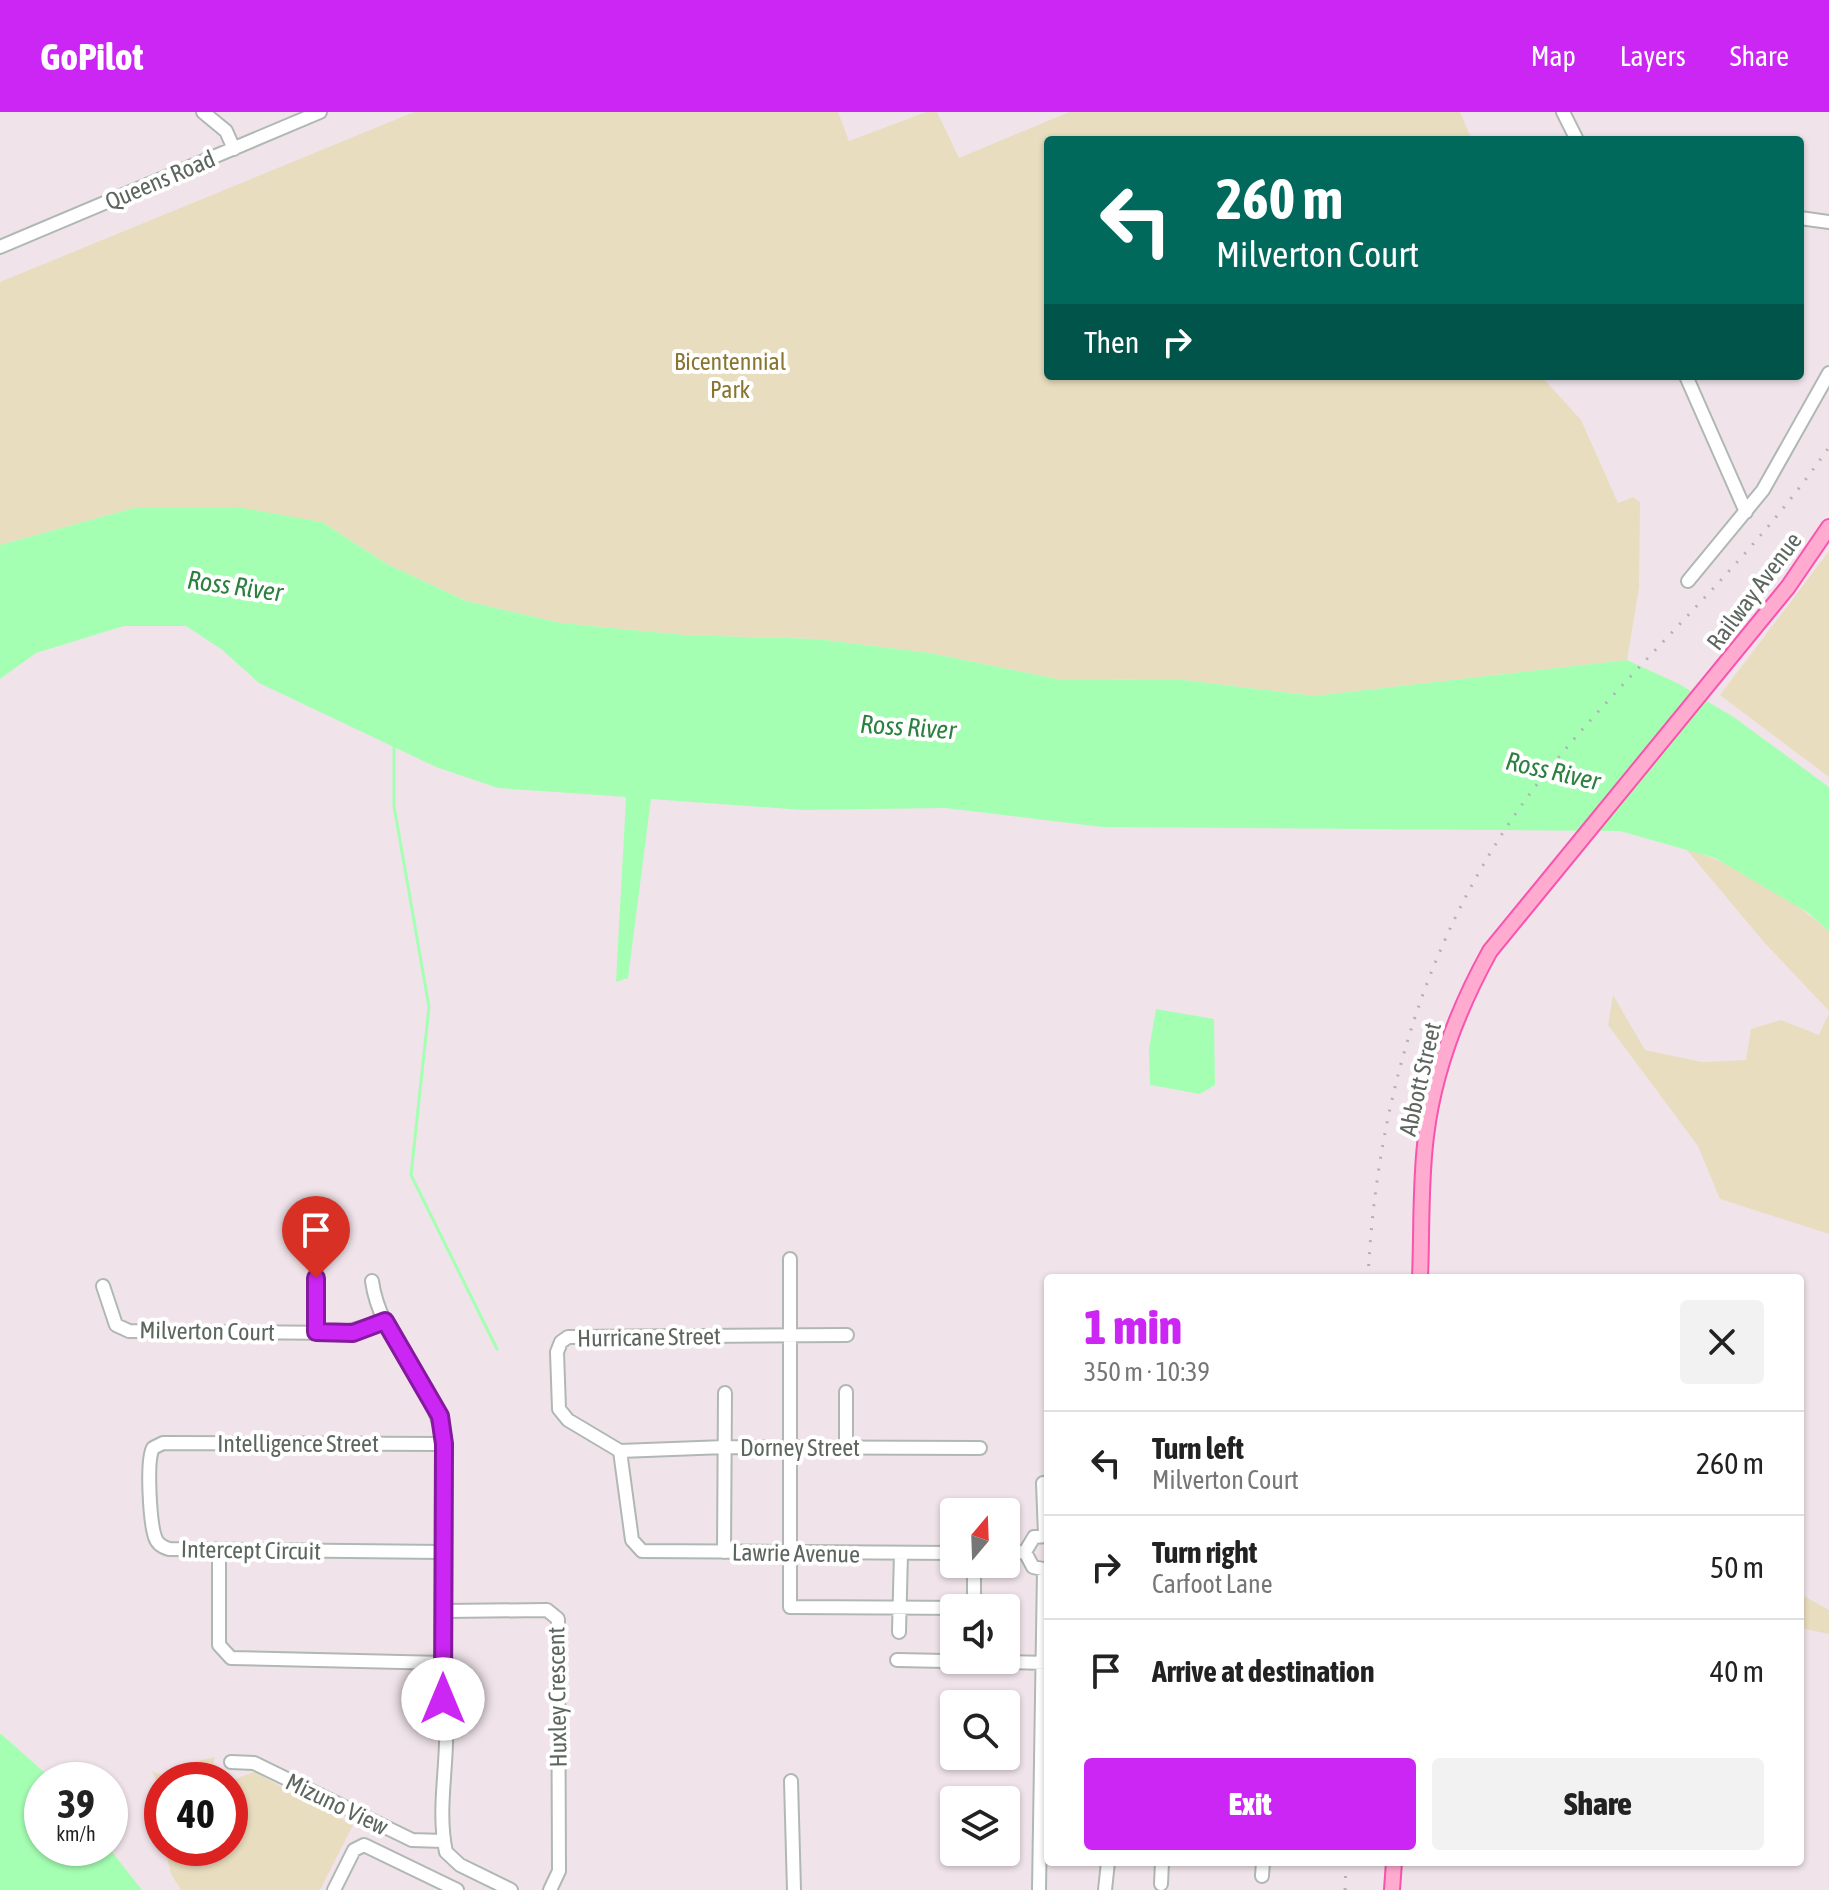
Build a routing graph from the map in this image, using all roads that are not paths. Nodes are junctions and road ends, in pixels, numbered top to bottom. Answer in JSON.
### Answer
{"nodes":[{"id":1,"x":203,"y":112,"type":"edge"},
{"id":2,"x":320,"y":112,"type":"edge"},
{"id":3,"x":1563,"y":112,"type":"edge"},
{"id":4,"x":1575,"y":136,"type":"edge"},
{"id":5,"x":234,"y":149,"type":"junction"},
{"id":6,"x":1804,"y":219,"type":"edge"},
{"id":7,"x":1829,"y":222,"type":"edge"},
{"id":8,"x":0,"y":247,"type":"edge"},
{"id":9,"x":1829,"y":373,"type":"edge"},
{"id":10,"x":1688,"y":380,"type":"edge"},
{"id":11,"x":1746,"y":512,"type":"junction"},
{"id":12,"x":1829,"y":527,"type":"edge"},
{"id":13,"x":1688,"y":581,"type":"dead end"},
{"id":14,"x":1523,"y":910,"type":"joint"},
{"id":15,"x":790,"y":1259,"type":"dead end"},
{"id":16,"x":1420,"y":1274,"type":"edge"},
{"id":17,"x":316,"y":1278,"type":"dead end"},
{"id":18,"x":372,"y":1281,"type":"dead end"},
{"id":19,"x":103,"y":1286,"type":"dead end"},
{"id":20,"x":385,"y":1321,"type":"junction"},
{"id":21,"x":316,"y":1332,"type":"junction"},
{"id":22,"x":790,"y":1335,"type":"junction"},
{"id":23,"x":847,"y":1335,"type":"dead end"},
{"id":24,"x":846,"y":1392,"type":"dead end"},
{"id":25,"x":725,"y":1393,"type":"dead end"},
{"id":26,"x":444,"y":1444,"type":"junction"},
{"id":27,"x":725,"y":1447,"type":"junction"},
{"id":28,"x":789,"y":1447,"type":"junction"},
{"id":29,"x":153,"y":1448,"type":"joint"},
{"id":30,"x":846,"y":1448,"type":"junction"},
{"id":31,"x":980,"y":1448,"type":"dead end"},
{"id":32,"x":620,"y":1451,"type":"junction"},
{"id":33,"x":1043,"y":1483,"type":"dead end"},
{"id":34,"x":1044,"y":1496,"type":"edge"},
{"id":35,"x":1044,"y":1535,"type":"edge"},
{"id":36,"x":219,"y":1550,"type":"junction"},
{"id":37,"x":443,"y":1552,"type":"junction"},
{"id":38,"x":724,"y":1552,"type":"junction"},
{"id":39,"x":1020,"y":1552,"type":"edge"},
{"id":40,"x":1025,"y":1552,"type":"junction"},
{"id":41,"x":790,"y":1553,"type":"junction"},
{"id":42,"x":901,"y":1553,"type":"junction"},
{"id":43,"x":940,"y":1553,"type":"edge"},
{"id":44,"x":1044,"y":1569,"type":"edge"},
{"id":45,"x":901,"y":1607,"type":"junction"},
{"id":46,"x":940,"y":1608,"type":"edge"},
{"id":47,"x":445,"y":1611,"type":"junction"},
{"id":48,"x":899,"y":1632,"type":"dead end"},
{"id":49,"x":897,"y":1660,"type":"dead end"},
{"id":50,"x":940,"y":1661,"type":"edge"},
{"id":51,"x":443,"y":1663,"type":"junction"},
{"id":52,"x":1020,"y":1663,"type":"edge"},
{"id":53,"x":1044,"y":1663,"type":"edge"},
{"id":54,"x":248,"y":1763,"type":"edge"},
{"id":55,"x":791,"y":1781,"type":"dead end"},
{"id":56,"x":1044,"y":1792,"type":"edge"},
{"id":57,"x":444,"y":1841,"type":"junction"},
{"id":58,"x":1108,"y":1866,"type":"edge"},
{"id":59,"x":1162,"y":1866,"type":"edge"},
{"id":60,"x":1263,"y":1866,"type":"edge"},
{"id":61,"x":1394,"y":1866,"type":"edge"},
{"id":62,"x":1262,"y":1876,"type":"dead end"},
{"id":63,"x":1161,"y":1884,"type":"dead end"},
{"id":64,"x":334,"y":1890,"type":"edge"},
{"id":65,"x":457,"y":1890,"type":"edge"},
{"id":66,"x":511,"y":1890,"type":"edge"},
{"id":67,"x":550,"y":1890,"type":"edge"},
{"id":68,"x":794,"y":1890,"type":"edge"},
{"id":69,"x":1039,"y":1890,"type":"edge"},
{"id":70,"x":1105,"y":1890,"type":"edge"},
{"id":71,"x":1392,"y":1890,"type":"edge"}],
"edges":[{"from":1,"to":5,"type":"street"},
{"from":2,"to":5,"type":"street","name":"Queens Road"},
{"from":3,"to":4,"type":"street"},
{"from":5,"to":8,"type":"street","name":"Queens Road"},
{"from":6,"to":7,"type":"street"},
{"from":9,"to":11,"type":"street"},
{"from":10,"to":11,"type":"street"},
{"from":11,"to":13,"type":"street"},
{"from":12,"to":14,"type":"main road","name":"Railway Avenue"},
{"from":14,"to":16,"type":"main road","name":"Abbott Street"},
{"from":15,"to":22,"type":"street"},
{"from":17,"to":21,"type":"street"},
{"from":18,"to":20,"type":"street"},
{"from":19,"to":21,"type":"street","name":"Milverton Court"},
{"from":20,"to":21,"type":"street","name":"Milverton Court"},
{"from":20,"to":26,"type":"street"},
{"from":22,"to":23,"type":"street"},
{"from":22,"to":28,"type":"street"},
{"from":22,"to":32,"type":"street","name":"Hurricane Street"},
{"from":24,"to":30,"type":"street"},
{"from":25,"to":27,"type":"street"},
{"from":26,"to":29,"type":"street","name":"Intelligence Street"},
{"from":26,"to":37,"type":"street"},
{"from":27,"to":28,"type":"street","name":"Dorney Street"},
{"from":27,"to":32,"type":"street","name":"Dorney Street"},
{"from":27,"to":38,"type":"street"},
{"from":28,"to":30,"type":"street","name":"Dorney Street"},
{"from":28,"to":41,"type":"street"},
{"from":29,"to":36,"type":"street","name":"Intercept Circuit"},
{"from":30,"to":31,"type":"street","name":"Dorney Street"},
{"from":32,"to":38,"type":"street","name":"Lawrie Avenue"},
{"from":33,"to":34,"type":"street"},
{"from":35,"to":40,"type":"street"},
{"from":36,"to":37,"type":"street","name":"Intercept Circuit"},
{"from":36,"to":51,"type":"street"},
{"from":37,"to":47,"type":"street"},
{"from":38,"to":41,"type":"street","name":"Lawrie Avenue"},
{"from":39,"to":40,"type":"street"},
{"from":40,"to":44,"type":"street"},
{"from":41,"to":42,"type":"street","name":"Lawrie Avenue"},
{"from":41,"to":45,"type":"street"},
{"from":42,"to":43,"type":"street","name":"Lawrie Avenue"},
{"from":42,"to":45,"type":"street"},
{"from":45,"to":46,"type":"street"},
{"from":45,"to":48,"type":"street"},
{"from":47,"to":51,"type":"street"},
{"from":47,"to":67,"type":"street","name":"Huxley Crescent"},
{"from":49,"to":50,"type":"street"},
{"from":51,"to":57,"type":"street"},
{"from":52,"to":53,"type":"street"},
{"from":54,"to":57,"type":"street","name":"Mizuno View"},
{"from":55,"to":68,"type":"street"},
{"from":56,"to":69,"type":"street"},
{"from":57,"to":66,"type":"street"},
{"from":58,"to":70,"type":"street"},
{"from":59,"to":63,"type":"street"},
{"from":60,"to":62,"type":"street"},
{"from":61,"to":71,"type":"main road"},
{"from":64,"to":65,"type":"street"}]}
